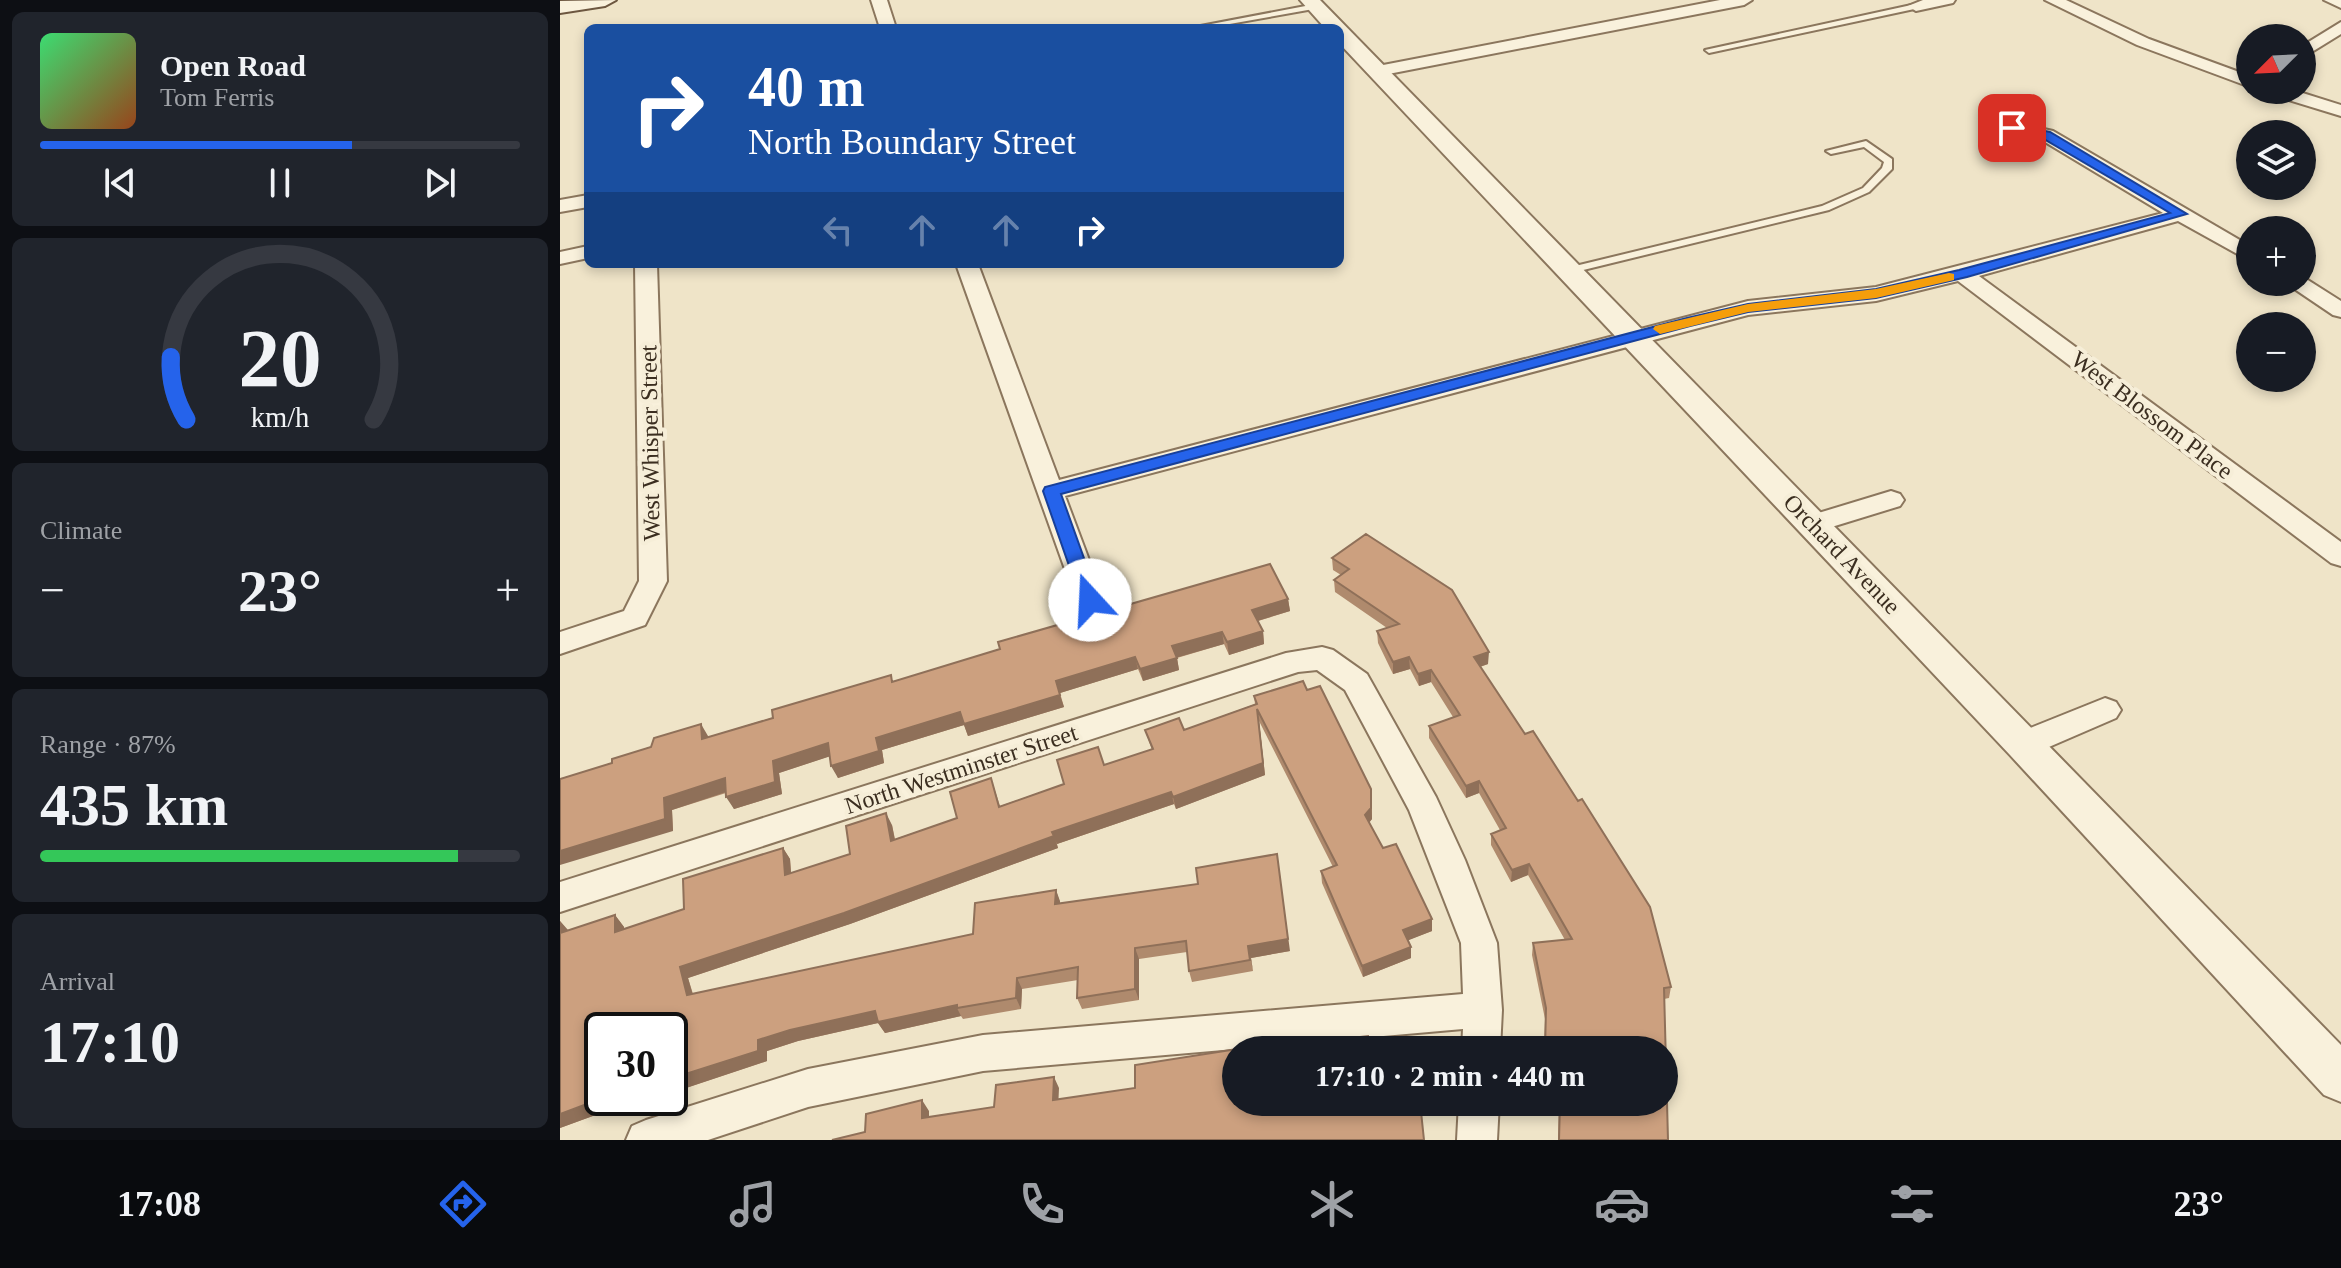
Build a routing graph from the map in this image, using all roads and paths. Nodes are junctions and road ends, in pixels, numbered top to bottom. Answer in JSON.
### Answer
{"nodes":[{"id":1,"x":605,"y":0,"type":"edge"},
{"id":2,"x":879,"y":0,"type":"edge"},
{"id":3,"x":1744,"y":0,"type":"edge"},
{"id":4,"x":1947,"y":0,"type":"edge"},
{"id":5,"x":2053,"y":0,"type":"edge"},
{"id":6,"x":2332,"y":0,"type":"edge"},
{"id":7,"x":1312,"y":3,"type":"edge"},
{"id":8,"x":2341,"y":3,"type":"edge"},
{"id":9,"x":1916,"y":6,"type":"joint"},
{"id":10,"x":560,"y":7,"type":"edge"},
{"id":11,"x":887,"y":24,"type":"edge"},
{"id":12,"x":1213,"y":24,"type":"edge"},
{"id":13,"x":1332,"y":24,"type":"edge"},
{"id":14,"x":2341,"y":27,"type":"edge"},
{"id":15,"x":1344,"y":36,"type":"edge"},
{"id":16,"x":2316,"y":44,"type":"edge"},
{"id":17,"x":1709,"y":50,"type":"dead end"},
{"id":18,"x":1378,"y":71,"type":"junction"},
{"id":19,"x":2236,"y":76,"type":"edge"},
{"id":20,"x":2316,"y":103,"type":"edge"},
{"id":21,"x":2341,"y":111,"type":"edge"},
{"id":22,"x":2012,"y":128,"type":"dead end"},
{"id":23,"x":1831,"y":151,"type":"dead end"},
{"id":24,"x":584,"y":202,"type":"edge"},
{"id":25,"x":560,"y":206,"type":"edge"},
{"id":26,"x":2181,"y":214,"type":"junction"},
{"id":27,"x":2236,"y":247,"type":"edge"},
{"id":28,"x":584,"y":253,"type":"edge"},
{"id":29,"x":560,"y":258,"type":"edge"},
{"id":30,"x":646,"y":268,"type":"edge"},
{"id":31,"x":968,"y":268,"type":"edge"},
{"id":32,"x":1571,"y":270,"type":"junction"},
{"id":33,"x":1962,"y":274,"type":"junction"},
{"id":34,"x":2316,"y":295,"type":"edge"},
{"id":35,"x":2341,"y":310,"type":"edge"},
{"id":36,"x":1633,"y":337,"type":"junction"},
{"id":37,"x":1051,"y":491,"type":"junction"},
{"id":38,"x":1891,"y":500,"type":"dead end"},
{"id":39,"x":1812,"y":524,"type":"junction"},
{"id":40,"x":2341,"y":556,"type":"edge"},
{"id":41,"x":1090,"y":600,"type":"dead end"},
{"id":42,"x":560,"y":643,"type":"edge"},
{"id":43,"x":2105,"y":710,"type":"dead end"},
{"id":44,"x":2024,"y":744,"type":"junction"},
{"id":45,"x":560,"y":897,"type":"edge"},
{"id":46,"x":1483,"y":1010,"type":"junction"},
{"id":47,"x":1482,"y":1036,"type":"edge"},
{"id":48,"x":2341,"y":1079,"type":"edge"},
{"id":49,"x":1478,"y":1116,"type":"edge"},
{"id":50,"x":646,"y":1140,"type":"edge"},
{"id":51,"x":1477,"y":1140,"type":"edge"}],
"edges":[{"from":1,"to":10,"type":"main road"},
{"from":2,"to":11,"type":"street"},
{"from":3,"to":18,"type":"street"},
{"from":4,"to":9,"type":"street"},
{"from":5,"to":19,"type":"street"},
{"from":6,"to":8,"type":"street"},
{"from":7,"to":12,"type":"lane"},
{"from":7,"to":13,"type":"street","name":"Orchard Avenue"},
{"from":9,"to":17,"type":"lane"},
{"from":14,"to":16,"type":"street"},
{"from":15,"to":18,"type":"street","name":"Orchard Avenue"},
{"from":18,"to":32,"type":"street","name":"Orchard Avenue"},
{"from":20,"to":21,"type":"street"},
{"from":22,"to":26,"type":"street"},
{"from":23,"to":32,"type":"lane"},
{"from":24,"to":25,"type":"street"},
{"from":26,"to":27,"type":"street"},
{"from":26,"to":33,"type":"street"},
{"from":28,"to":29,"type":"street"},
{"from":30,"to":42,"type":"street","name":"West Whisper Street"},
{"from":31,"to":37,"type":"street"},
{"from":32,"to":36,"type":"street","name":"Orchard Avenue"},
{"from":33,"to":36,"type":"street"},
{"from":33,"to":40,"type":"street","name":"West Blossom Place"},
{"from":34,"to":35,"type":"street"},
{"from":36,"to":37,"type":"street"},
{"from":36,"to":39,"type":"street","name":"Orchard Avenue"},
{"from":37,"to":41,"type":"street"},
{"from":38,"to":39,"type":"street"},
{"from":39,"to":44,"type":"street","name":"Orchard Avenue"},
{"from":43,"to":44,"type":"street"},
{"from":44,"to":48,"type":"street","name":"Orchard Avenue"},
{"from":45,"to":46,"type":"street","name":"North Westminster Street"},
{"from":46,"to":47,"type":"street"},
{"from":46,"to":50,"type":"street"},
{"from":49,"to":51,"type":"street"}]}
